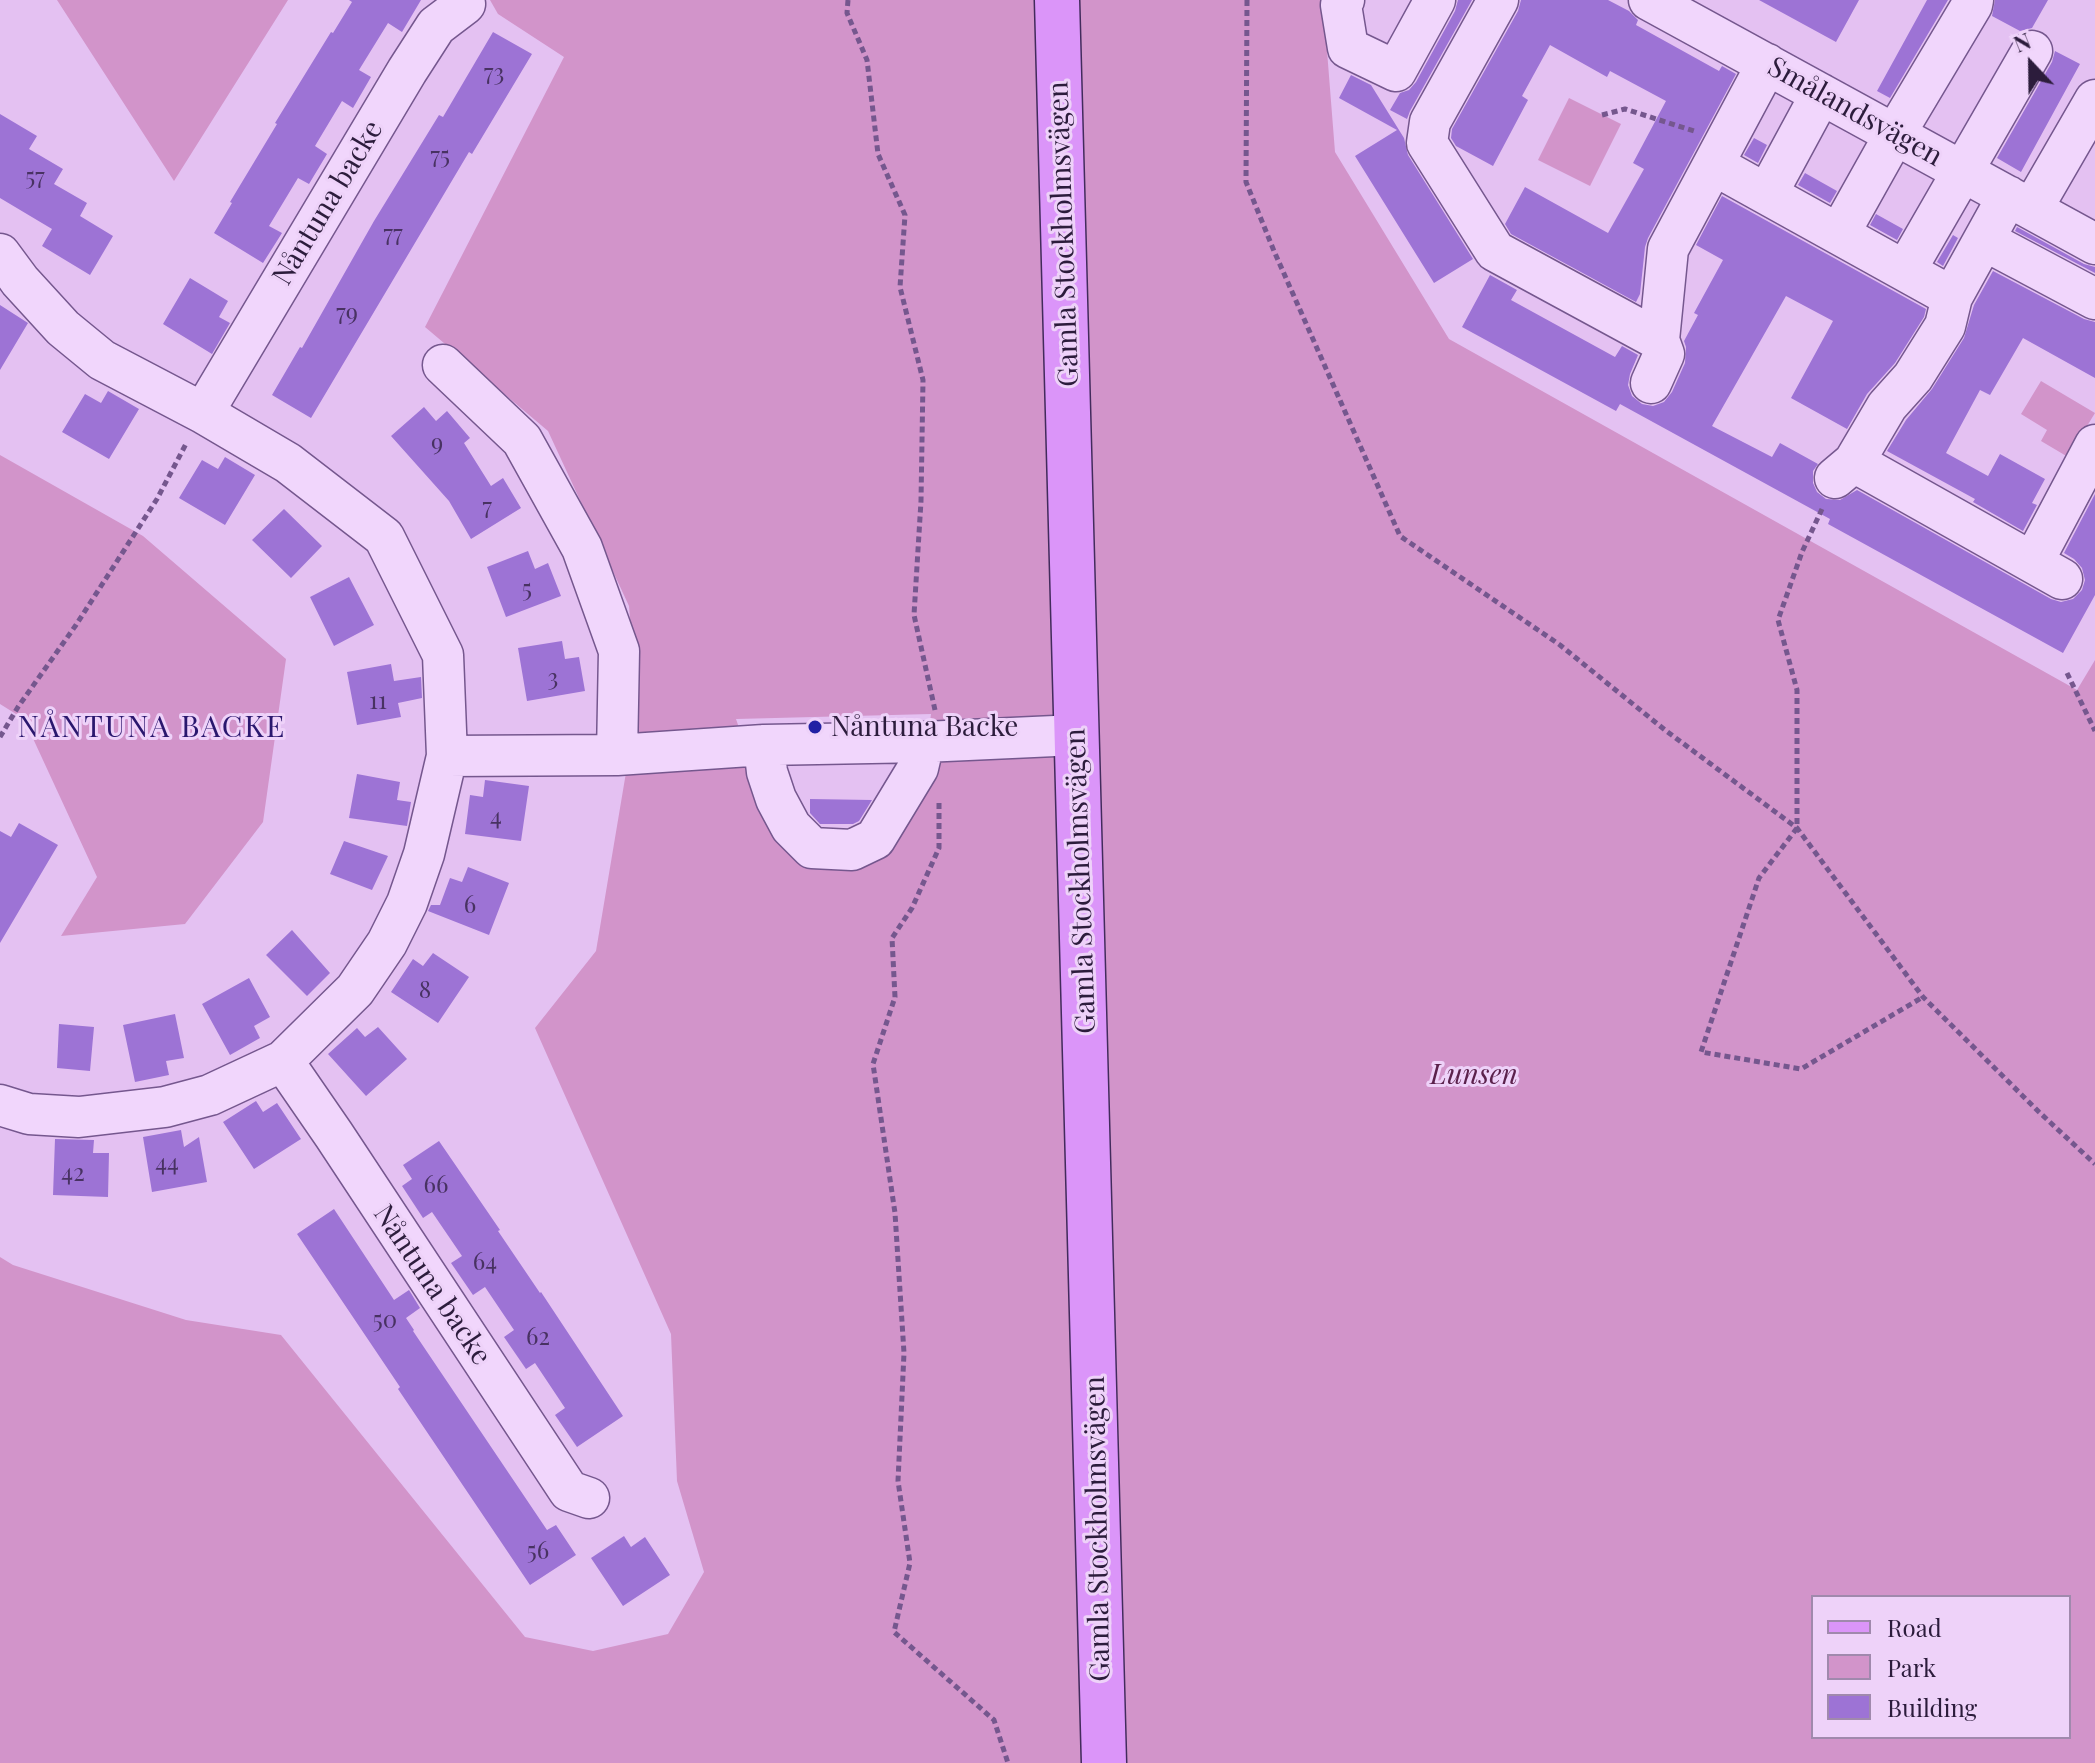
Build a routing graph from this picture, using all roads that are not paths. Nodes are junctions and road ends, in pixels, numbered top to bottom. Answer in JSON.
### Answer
{"nodes":[{"id":1,"x":1057,"y":0,"type":"edge"},
{"id":2,"x":1344,"y":0,"type":"edge"},
{"id":3,"x":1435,"y":0,"type":"edge"},
{"id":4,"x":1498,"y":0,"type":"edge"},
{"id":5,"x":1649,"y":0,"type":"edge"},
{"id":6,"x":1973,"y":0,"type":"edge"},
{"id":7,"x":465,"y":4,"type":"dead end"},
{"id":8,"x":2032,"y":51,"type":"dead end"},
{"id":9,"x":1767,"y":64,"type":"junction"},
{"id":10,"x":1821,"y":94,"type":"junction"},
{"id":11,"x":2095,"y":100,"type":"edge"},
{"id":12,"x":1895,"y":134,"type":"junction"},
{"id":13,"x":1719,"y":154,"type":"junction"},
{"id":14,"x":1963,"y":171,"type":"junction"},
{"id":15,"x":1767,"y":194,"type":"junction"},
{"id":16,"x":2049,"y":218,"type":"edge"},
{"id":17,"x":1839,"y":234,"type":"junction"},
{"id":18,"x":1984,"y":240,"type":"junction"},
{"id":19,"x":0,"y":254,"type":"edge"},
{"id":20,"x":1915,"y":254,"type":"dead end"},
{"id":21,"x":1952,"y":297,"type":"junction"},
{"id":22,"x":2095,"y":299,"type":"edge"},
{"id":23,"x":1659,"y":340,"type":"junction"},
{"id":24,"x":443,"y":365,"type":"dead end"},
{"id":25,"x":1651,"y":383,"type":"dead end"},
{"id":26,"x":203,"y":413,"type":"junction"},
{"id":27,"x":2095,"y":445,"type":"edge"},
{"id":28,"x":1077,"y":735,"type":"junction"},
{"id":29,"x":933,"y":741,"type":"junction"},
{"id":30,"x":764,"y":745,"type":"junction"},
{"id":31,"x":617,"y":755,"type":"junction"},
{"id":32,"x":447,"y":756,"type":"junction"},
{"id":33,"x":283,"y":1061,"type":"junction"},
{"id":34,"x":0,"y":1105,"type":"edge"},
{"id":35,"x":589,"y":1498,"type":"dead end"},
{"id":36,"x":1104,"y":1763,"type":"edge"}],
"edges":[{"from":1,"to":28,"type":"main road","name":"Gamla Stockholmsvägen"},
{"from":2,"to":3,"type":"street"},
{"from":4,"to":23,"type":"street"},
{"from":5,"to":9,"type":"street","name":"Smålandsvägen"},
{"from":6,"to":12,"type":"street"},
{"from":7,"to":26,"type":"street","name":"Nåntuna backe"},
{"from":8,"to":14,"type":"street"},
{"from":9,"to":10,"type":"street","name":"Smålandsvägen"},
{"from":9,"to":13,"type":"street"},
{"from":10,"to":12,"type":"street","name":"Smålandsvägen"},
{"from":10,"to":15,"type":"street"},
{"from":11,"to":16,"type":"street"},
{"from":12,"to":14,"type":"street","name":"Smålandsvägen"},
{"from":12,"to":17,"type":"street"},
{"from":13,"to":15,"type":"street"},
{"from":13,"to":23,"type":"street"},
{"from":14,"to":16,"type":"street","name":"Smålandsvägen"},
{"from":14,"to":20,"type":"street"},
{"from":15,"to":17,"type":"street"},
{"from":16,"to":18,"type":"street"},
{"from":17,"to":21,"type":"street"},
{"from":18,"to":21,"type":"street"},
{"from":18,"to":22,"type":"street"},
{"from":19,"to":26,"type":"street"},
{"from":21,"to":27,"type":"street"},
{"from":23,"to":25,"type":"street"},
{"from":24,"to":31,"type":"street"},
{"from":26,"to":32,"type":"street"},
{"from":28,"to":29,"type":"street"},
{"from":28,"to":36,"type":"main road","name":"Gamla Stockholmsvägen"},
{"from":29,"to":30,"type":"street"},
{"from":29,"to":30,"type":"street"},
{"from":30,"to":31,"type":"street"},
{"from":31,"to":32,"type":"street"},
{"from":32,"to":33,"type":"street"},
{"from":33,"to":34,"type":"street"},
{"from":33,"to":35,"type":"street","name":"Nåntuna backe"}]}
